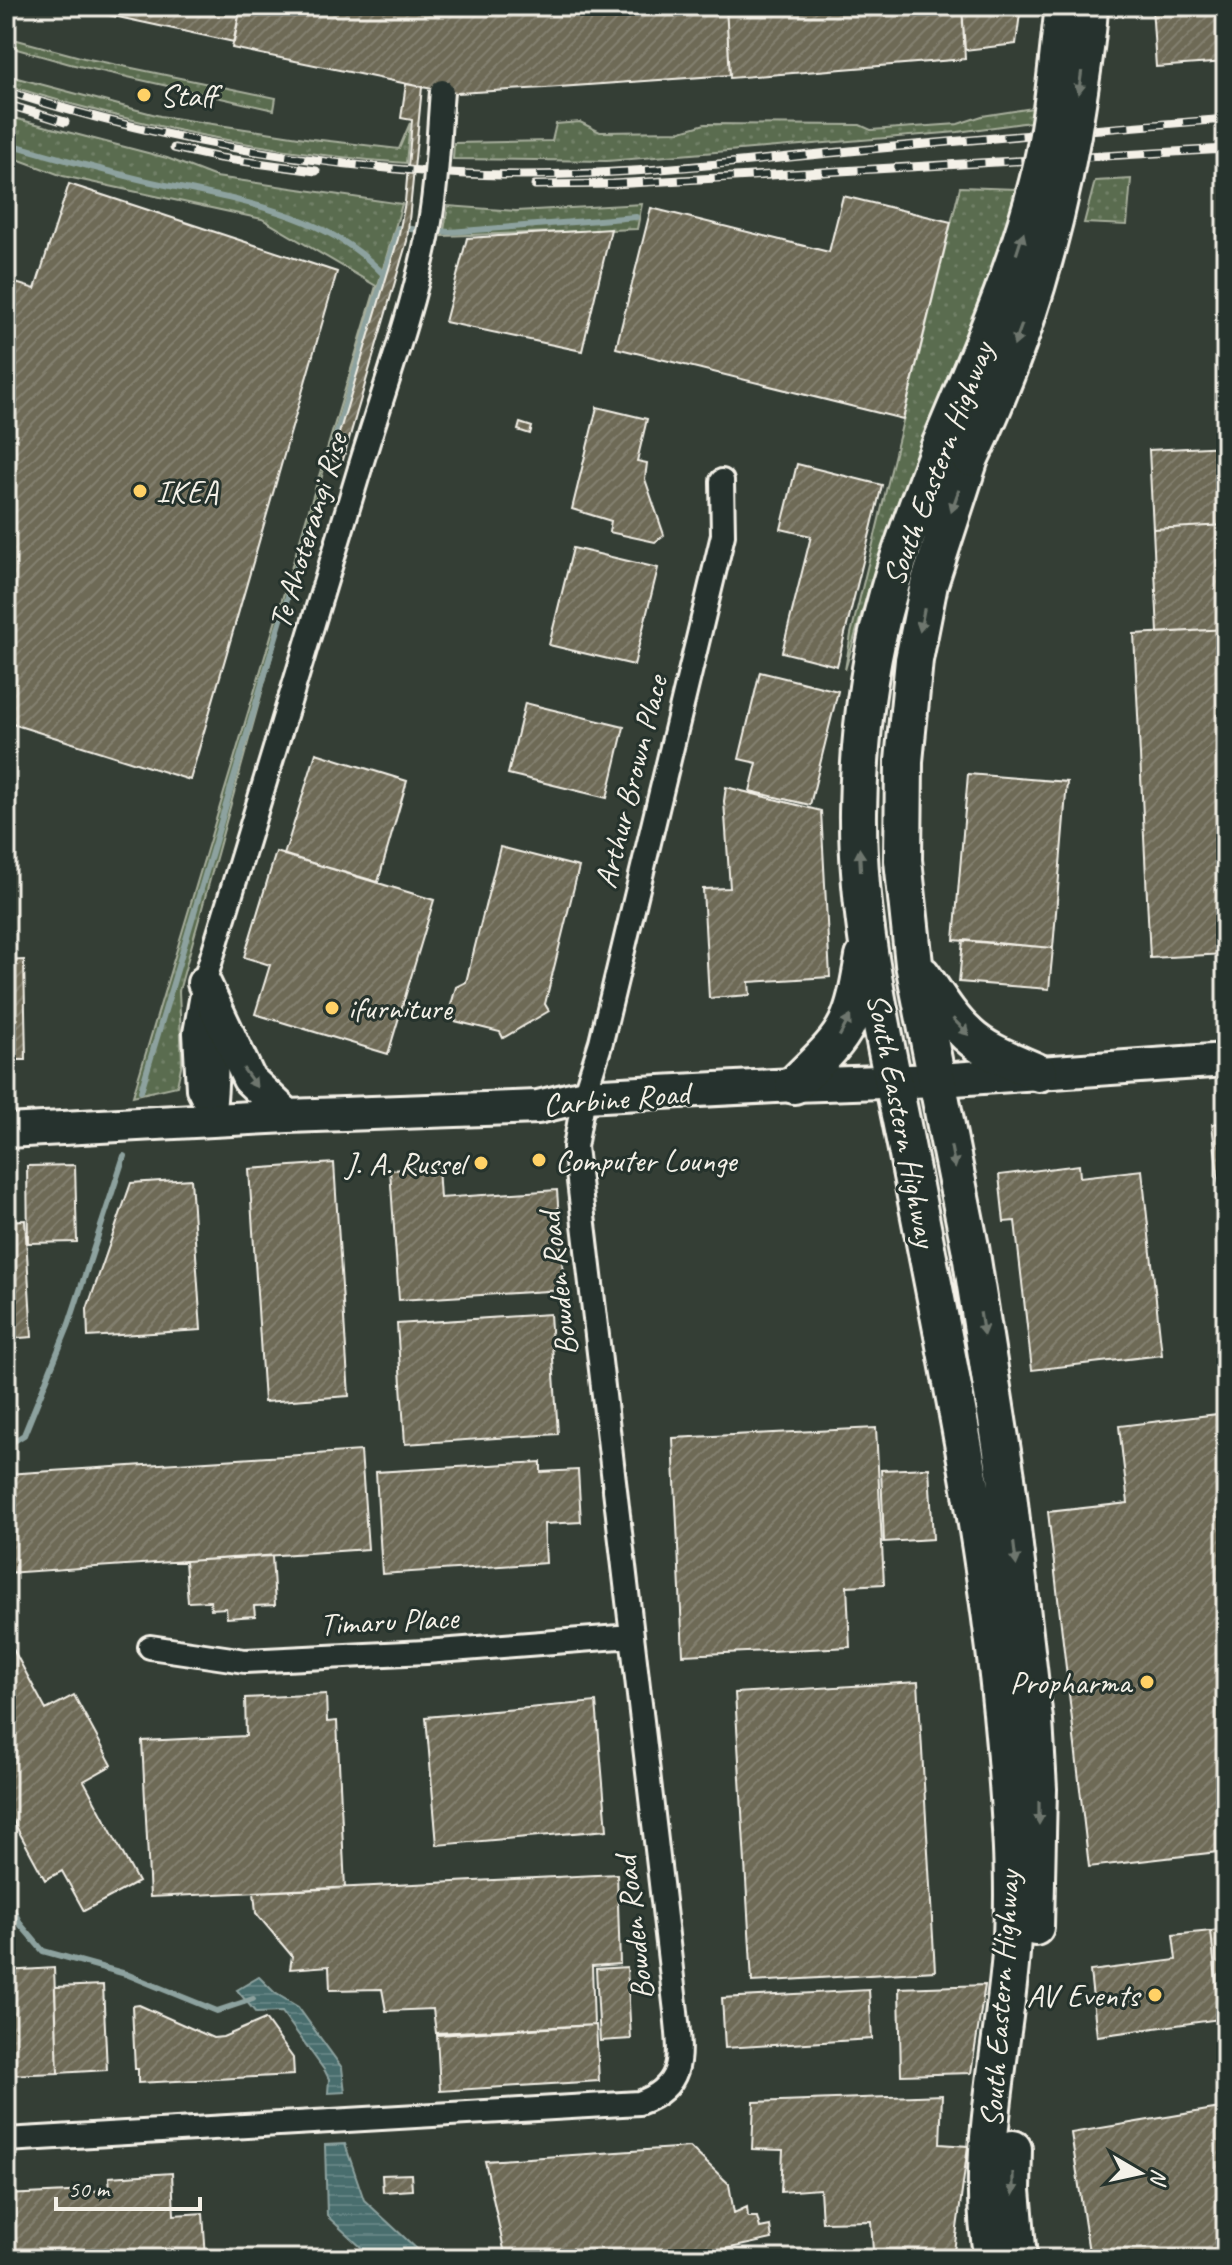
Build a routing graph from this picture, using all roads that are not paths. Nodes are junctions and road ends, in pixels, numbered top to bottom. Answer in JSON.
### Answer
{"nodes":[{"id":1,"x":1064,"y":6,"type":"edge"},
{"id":2,"x":1089,"y":6,"type":"edge"},
{"id":3,"x":442,"y":91,"type":"dead end"},
{"id":4,"x":955,"y":452,"type":"junction"},
{"id":5,"x":722,"y":481,"type":"dead end"},
{"id":6,"x":868,"y":937,"type":"junction"},
{"id":7,"x":914,"y":964,"type":"junction"},
{"id":8,"x":204,"y":983,"type":"junction"},
{"id":9,"x":1226,"y":1060,"type":"edge"},
{"id":10,"x":1039,"y":1073,"type":"junction"},
{"id":11,"x":939,"y":1080,"type":"junction"},
{"id":12,"x":893,"y":1081,"type":"junction"},
{"id":13,"x":794,"y":1085,"type":"junction"},
{"id":14,"x":584,"y":1096,"type":"junction"},
{"id":15,"x":288,"y":1116,"type":"junction"},
{"id":16,"x":213,"y":1120,"type":"junction"},
{"id":17,"x":6,"y":1131,"type":"edge"},
{"id":18,"x":632,"y":1636,"type":"junction"},
{"id":19,"x":150,"y":1647,"type":"dead end"},
{"id":20,"x":6,"y":2140,"type":"edge"},
{"id":21,"x":993,"y":2259,"type":"edge"},
{"id":22,"x":1018,"y":2259,"type":"edge"}],
"edges":[{"from":4,"to":1,"type":"main road","name":"South Eastern Highway","one_way":true,"bridge":true},
{"from":2,"to":4,"type":"main road","name":"South Eastern Highway","one_way":true,"bridge":true},
{"from":3,"to":8,"type":"street","name":"Te Ahoterangi Rise","bridge":true},
{"from":6,"to":4,"type":"main road","name":"South Eastern Highway","one_way":true},
{"from":4,"to":7,"type":"main road","name":"South Eastern Highway","one_way":true},
{"from":5,"to":14,"type":"street","name":"Arthur Brown Place"},
{"from":6,"to":12,"type":"main road","name":"South Eastern Highway"},
{"from":13,"to":6,"type":"main road","one_way":true},
{"from":7,"to":10,"type":"main road","one_way":true},
{"from":7,"to":11,"type":"main road","name":"South Eastern Highway"},
{"from":8,"to":15,"type":"main road","one_way":true},
{"from":8,"to":16,"type":"street","name":"Te Ahoterangi Rise"},
{"from":9,"to":10,"type":"main road","name":"Carbine Road"},
{"from":10,"to":11,"type":"main road","name":"Carbine Road"},
{"from":11,"to":12,"type":"main road","name":"Carbine Road"},
{"from":11,"to":22,"type":"main road","name":"South Eastern Highway","one_way":true},
{"from":12,"to":13,"type":"main road","name":"Carbine Road"},
{"from":12,"to":21,"type":"main road","name":"South Eastern Highway"},
{"from":13,"to":14,"type":"main road","name":"Carbine Road"},
{"from":14,"to":15,"type":"main road","name":"Carbine Road"},
{"from":14,"to":18,"type":"street","name":"Bowden Road"},
{"from":15,"to":16,"type":"main road","name":"Carbine Road"},
{"from":16,"to":17,"type":"main road","name":"Carbine Road"},
{"from":18,"to":19,"type":"street","name":"Timaru Place"},
{"from":18,"to":20,"type":"street","name":"Bowden Road"}]}
